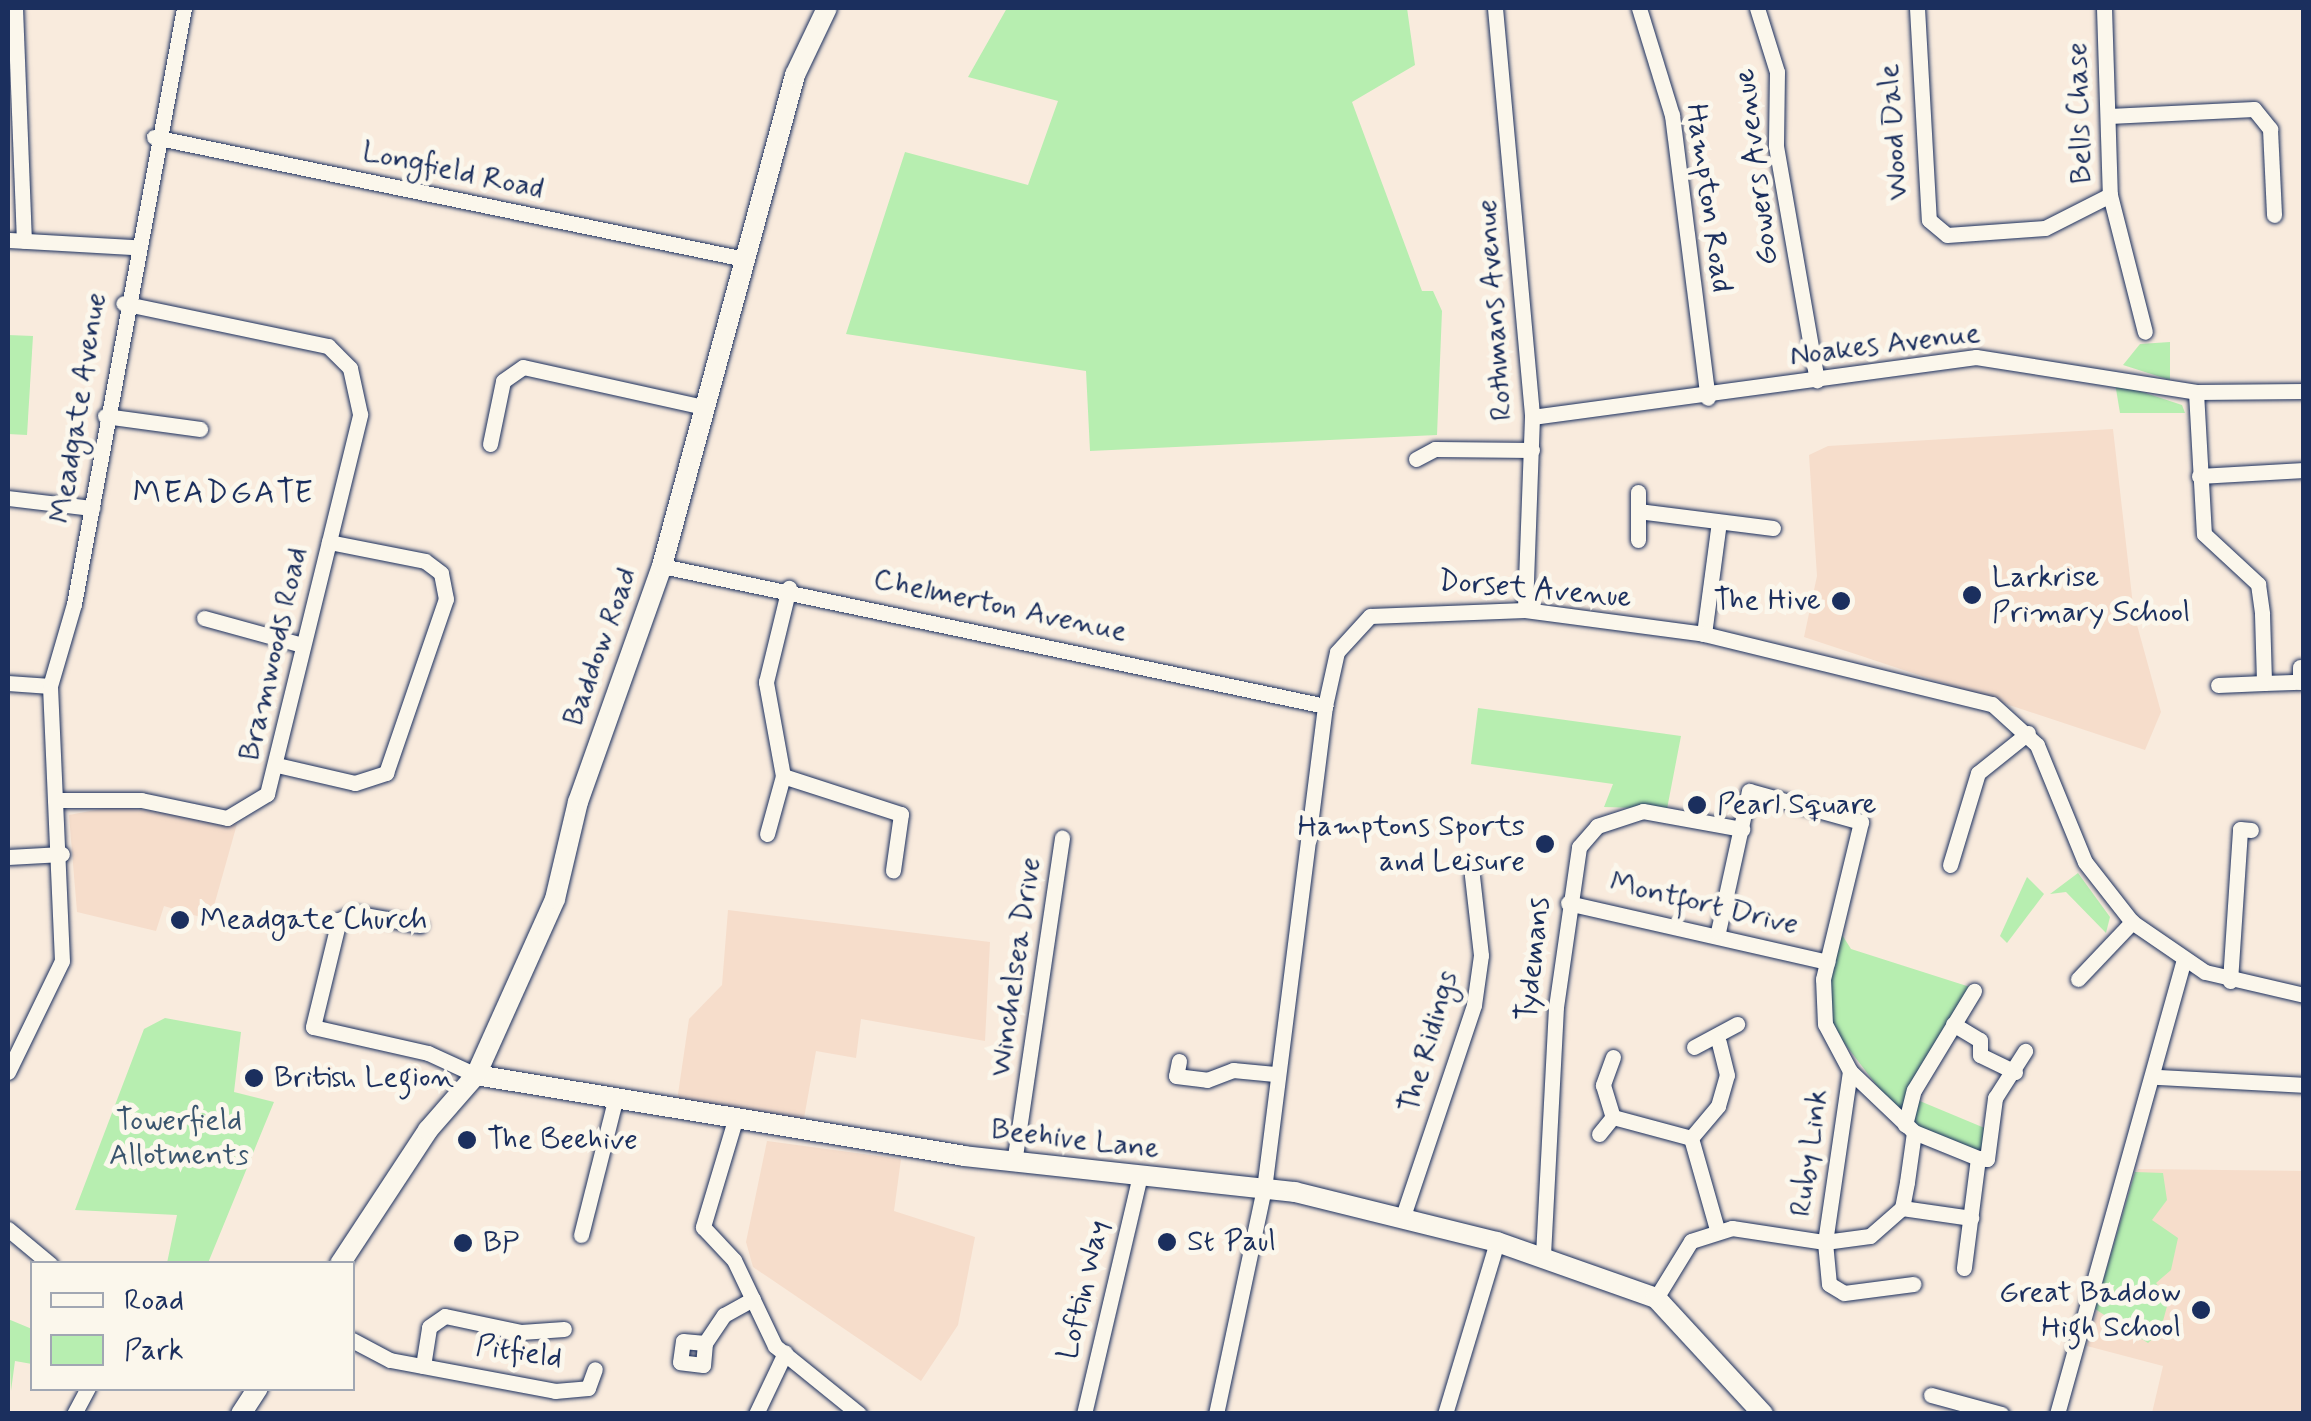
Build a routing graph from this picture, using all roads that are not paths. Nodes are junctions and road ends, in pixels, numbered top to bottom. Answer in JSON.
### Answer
{"nodes":[{"id":1,"x":14,"y":8,"type":"edge"},
{"id":2,"x":184,"y":8,"type":"edge"},
{"id":3,"x":827,"y":8,"type":"edge"},
{"id":4,"x":1495,"y":8,"type":"edge"},
{"id":5,"x":1640,"y":8,"type":"edge"},
{"id":6,"x":1757,"y":8,"type":"edge"},
{"id":7,"x":1917,"y":8,"type":"edge"},
{"id":8,"x":2104,"y":8,"type":"edge"},
{"id":9,"x":2109,"y":116,"type":"junction"},
{"id":10,"x":154,"y":137,"type":"junction"},
{"id":11,"x":2110,"y":195,"type":"junction"},
{"id":12,"x":2274,"y":215,"type":"dead end"},
{"id":13,"x":16,"y":240,"type":"edge"},
{"id":14,"x":133,"y":247,"type":"junction"},
{"id":15,"x":740,"y":258,"type":"junction"},
{"id":16,"x":124,"y":303,"type":"junction"},
{"id":17,"x":2145,"y":332,"type":"dead end"},
{"id":18,"x":368,"y":359,"type":"dead end"},
{"id":19,"x":350,"y":368,"type":"junction"},
{"id":20,"x":1817,"y":380,"type":"junction"},
{"id":21,"x":2304,"y":391,"type":"edge"},
{"id":22,"x":2196,"y":392,"type":"junction"},
{"id":23,"x":1708,"y":398,"type":"junction"},
{"id":24,"x":704,"y":408,"type":"junction"},
{"id":25,"x":104,"y":416,"type":"junction"},
{"id":26,"x":1532,"y":417,"type":"junction"},
{"id":27,"x":200,"y":428,"type":"dead end"},
{"id":28,"x":490,"y":444,"type":"dead end"},
{"id":29,"x":1532,"y":450,"type":"junction"},
{"id":30,"x":1416,"y":459,"type":"dead end"},
{"id":31,"x":2304,"y":470,"type":"edge"},
{"id":32,"x":2199,"y":476,"type":"junction"},
{"id":33,"x":1638,"y":492,"type":"dead end"},
{"id":34,"x":8,"y":498,"type":"edge"},
{"id":35,"x":92,"y":508,"type":"junction"},
{"id":36,"x":1638,"y":511,"type":"junction"},
{"id":37,"x":1719,"y":522,"type":"junction"},
{"id":38,"x":1773,"y":528,"type":"dead end"},
{"id":39,"x":1638,"y":540,"type":"dead end"},
{"id":40,"x":328,"y":542,"type":"junction"},
{"id":41,"x":662,"y":566,"type":"junction"},
{"id":42,"x":789,"y":588,"type":"junction"},
{"id":43,"x":1525,"y":610,"type":"junction"},
{"id":44,"x":204,"y":618,"type":"dead end"},
{"id":45,"x":1704,"y":634,"type":"junction"},
{"id":46,"x":302,"y":645,"type":"junction"},
{"id":47,"x":2300,"y":666,"type":"dead end"},
{"id":48,"x":8,"y":683,"type":"edge"},
{"id":49,"x":2264,"y":683,"type":"junction"},
{"id":50,"x":2218,"y":684,"type":"dead end"},
{"id":51,"x":50,"y":686,"type":"junction"},
{"id":52,"x":1325,"y":706,"type":"junction"},
{"id":53,"x":2028,"y":732,"type":"junction"},
{"id":54,"x":277,"y":765,"type":"junction"},
{"id":55,"x":783,"y":776,"type":"junction"},
{"id":56,"x":55,"y":800,"type":"junction"},
{"id":57,"x":1742,"y":829,"type":"junction"},
{"id":58,"x":2240,"y":829,"type":"dead end"},
{"id":59,"x":767,"y":834,"type":"dead end"},
{"id":60,"x":1062,"y":838,"type":"dead end"},
{"id":61,"x":62,"y":854,"type":"junction"},
{"id":62,"x":8,"y":857,"type":"edge"},
{"id":63,"x":1950,"y":865,"type":"dead end"},
{"id":64,"x":893,"y":870,"type":"dead end"},
{"id":65,"x":1472,"y":876,"type":"dead end"},
{"id":66,"x":1568,"y":904,"type":"junction"},
{"id":67,"x":2132,"y":922,"type":"junction"},
{"id":68,"x":420,"y":924,"type":"dead end"},
{"id":69,"x":1718,"y":932,"type":"junction"},
{"id":70,"x":1826,"y":962,"type":"junction"},
{"id":71,"x":2183,"y":962,"type":"junction"},
{"id":72,"x":2078,"y":979,"type":"dead end"},
{"id":73,"x":2230,"y":981,"type":"junction"},
{"id":74,"x":1974,"y":991,"type":"dead end"},
{"id":75,"x":2304,"y":995,"type":"edge"},
{"id":76,"x":1737,"y":1024,"type":"dead end"},
{"id":77,"x":1954,"y":1024,"type":"junction"},
{"id":78,"x":1719,"y":1042,"type":"junction"},
{"id":79,"x":1694,"y":1047,"type":"dead end"},
{"id":80,"x":2024,"y":1051,"type":"dead end"},
{"id":81,"x":1614,"y":1058,"type":"dead end"},
{"id":82,"x":1178,"y":1060,"type":"dead end"},
{"id":83,"x":1850,"y":1071,"type":"junction"},
{"id":84,"x":8,"y":1072,"type":"edge"},
{"id":85,"x":2015,"y":1072,"type":"junction"},
{"id":86,"x":1276,"y":1074,"type":"junction"},
{"id":87,"x":476,"y":1075,"type":"junction"},
{"id":88,"x":2157,"y":1077,"type":"junction"},
{"id":89,"x":2304,"y":1084,"type":"edge"},
{"id":90,"x":615,"y":1101,"type":"junction"},
{"id":91,"x":1613,"y":1117,"type":"junction"},
{"id":92,"x":735,"y":1120,"type":"junction"},
{"id":93,"x":1910,"y":1128,"type":"junction"},
{"id":94,"x":1599,"y":1134,"type":"dead end"},
{"id":95,"x":1691,"y":1138,"type":"junction"},
{"id":96,"x":1978,"y":1158,"type":"junction"},
{"id":97,"x":1014,"y":1162,"type":"junction"},
{"id":98,"x":1139,"y":1179,"type":"junction"},
{"id":99,"x":1264,"y":1189,"type":"junction"},
{"id":100,"x":1902,"y":1208,"type":"junction"},
{"id":101,"x":1971,"y":1218,"type":"junction"},
{"id":102,"x":1402,"y":1219,"type":"junction"},
{"id":103,"x":8,"y":1230,"type":"edge"},
{"id":104,"x":1717,"y":1230,"type":"junction"},
{"id":105,"x":581,"y":1235,"type":"dead end"},
{"id":106,"x":1497,"y":1242,"type":"junction"},
{"id":107,"x":1825,"y":1242,"type":"junction"},
{"id":108,"x":1542,"y":1255,"type":"junction"},
{"id":109,"x":46,"y":1261,"type":"edge"},
{"id":110,"x":342,"y":1261,"type":"edge"},
{"id":111,"x":1964,"y":1268,"type":"dead end"},
{"id":112,"x":1913,"y":1284,"type":"dead end"},
{"id":113,"x":1656,"y":1298,"type":"junction"},
{"id":114,"x":753,"y":1299,"type":"junction"},
{"id":115,"x":564,"y":1328,"type":"dead end"},
{"id":116,"x":355,"y":1341,"type":"edge"},
{"id":117,"x":705,"y":1343,"type":"dead end"},
{"id":118,"x":785,"y":1353,"type":"junction"},
{"id":119,"x":423,"y":1366,"type":"junction"},
{"id":120,"x":595,"y":1370,"type":"dead end"},
{"id":121,"x":86,"y":1391,"type":"edge"},
{"id":122,"x":256,"y":1391,"type":"edge"},
{"id":123,"x":1931,"y":1395,"type":"dead end"},
{"id":124,"x":74,"y":1414,"type":"edge"},
{"id":125,"x":241,"y":1414,"type":"edge"},
{"id":126,"x":756,"y":1414,"type":"edge"},
{"id":127,"x":860,"y":1414,"type":"edge"},
{"id":128,"x":1084,"y":1414,"type":"edge"},
{"id":129,"x":1216,"y":1414,"type":"edge"},
{"id":130,"x":1445,"y":1414,"type":"edge"},
{"id":131,"x":1763,"y":1414,"type":"edge"},
{"id":132,"x":2000,"y":1414,"type":"edge"},
{"id":133,"x":2057,"y":1414,"type":"edge"}],
"edges":[{"from":1,"to":13,"type":"street"},
{"from":2,"to":10,"type":"street","name":"Meadgate Avenue"},
{"from":3,"to":15,"type":"main road","name":"Baddow Road"},
{"from":4,"to":26,"type":"street","name":"Rothmans Avenue"},
{"from":5,"to":23,"type":"street","name":"Hampton Road"},
{"from":6,"to":20,"type":"street","name":"Gowers Avenue"},
{"from":7,"to":11,"type":"street","name":"Wood Dale"},
{"from":8,"to":9,"type":"street","name":"Bells Chase"},
{"from":9,"to":11,"type":"street","name":"Bells Chase"},
{"from":9,"to":12,"type":"street"},
{"from":10,"to":14,"type":"street","name":"Meadgate Avenue"},
{"from":10,"to":15,"type":"street","name":"Longfield Road"},
{"from":11,"to":17,"type":"street","name":"Bells Chase"},
{"from":13,"to":14,"type":"street"},
{"from":14,"to":16,"type":"street","name":"Meadgate Avenue"},
{"from":15,"to":24,"type":"main road","name":"Baddow Road"},
{"from":16,"to":19,"type":"street"},
{"from":16,"to":25,"type":"street","name":"Meadgate Avenue"},
{"from":18,"to":19,"type":"street"},
{"from":19,"to":40,"type":"street","name":"Bramwoods Road"},
{"from":20,"to":22,"type":"street","name":"Noakes Avenue"},
{"from":20,"to":23,"type":"street","name":"Noakes Avenue"},
{"from":21,"to":22,"type":"street","name":"Noakes Avenue"},
{"from":22,"to":32,"type":"street"},
{"from":23,"to":26,"type":"street","name":"Noakes Avenue"},
{"from":24,"to":28,"type":"street"},
{"from":24,"to":41,"type":"main road","name":"Baddow Road"},
{"from":25,"to":27,"type":"street"},
{"from":25,"to":35,"type":"street","name":"Meadgate Avenue"},
{"from":26,"to":29,"type":"street","name":"Rothmans Avenue"},
{"from":29,"to":30,"type":"street"},
{"from":29,"to":43,"type":"street","name":"Rothmans Avenue"},
{"from":31,"to":32,"type":"street"},
{"from":32,"to":49,"type":"street"},
{"from":33,"to":36,"type":"street"},
{"from":34,"to":35,"type":"street"},
{"from":35,"to":51,"type":"street","name":"Meadgate Avenue"},
{"from":36,"to":37,"type":"street"},
{"from":36,"to":39,"type":"street"},
{"from":37,"to":38,"type":"street"},
{"from":37,"to":45,"type":"street"},
{"from":40,"to":46,"type":"street","name":"Bramwoods Road"},
{"from":40,"to":54,"type":"street"},
{"from":41,"to":42,"type":"street","name":"Chelmerton Avenue"},
{"from":41,"to":87,"type":"main road","name":"Baddow Road"},
{"from":42,"to":52,"type":"street","name":"Chelmerton Avenue"},
{"from":42,"to":55,"type":"street"},
{"from":43,"to":45,"type":"street","name":"Dorset Avenue"},
{"from":43,"to":52,"type":"street","name":"Dorset Avenue"},
{"from":44,"to":46,"type":"street"},
{"from":45,"to":53,"type":"street","name":"Dorset Avenue"},
{"from":46,"to":54,"type":"street","name":"Bramwoods Road"},
{"from":47,"to":49,"type":"street"},
{"from":48,"to":51,"type":"street"},
{"from":49,"to":50,"type":"street"},
{"from":51,"to":56,"type":"street","name":"Meadgate Avenue"},
{"from":52,"to":86,"type":"street","name":"Dorset Avenue"},
{"from":53,"to":63,"type":"street"},
{"from":53,"to":67,"type":"street"},
{"from":54,"to":56,"type":"street","name":"Bramwoods Road"},
{"from":55,"to":59,"type":"street"},
{"from":55,"to":64,"type":"street"},
{"from":56,"to":61,"type":"street","name":"Meadgate Avenue"},
{"from":57,"to":66,"type":"street","name":"Tydemans"},
{"from":57,"to":69,"type":"street"},
{"from":57,"to":70,"type":"street"},
{"from":58,"to":73,"type":"street"},
{"from":60,"to":97,"type":"street","name":"Winchelsea Drive"},
{"from":61,"to":62,"type":"street"},
{"from":61,"to":84,"type":"street","name":"Meadgate Avenue"},
{"from":65,"to":102,"type":"street","name":"The Ridings"},
{"from":66,"to":69,"type":"street","name":"Montfort Drive"},
{"from":66,"to":108,"type":"street","name":"Tydemans"},
{"from":67,"to":71,"type":"street"},
{"from":67,"to":72,"type":"street"},
{"from":68,"to":87,"type":"street"},
{"from":69,"to":70,"type":"street","name":"Montfort Drive"},
{"from":70,"to":83,"type":"street"},
{"from":71,"to":73,"type":"street"},
{"from":71,"to":88,"type":"street"},
{"from":73,"to":75,"type":"street"},
{"from":74,"to":77,"type":"street"},
{"from":76,"to":78,"type":"street"},
{"from":77,"to":85,"type":"street"},
{"from":77,"to":93,"type":"street"},
{"from":78,"to":79,"type":"street"},
{"from":78,"to":95,"type":"street"},
{"from":80,"to":85,"type":"street"},
{"from":81,"to":91,"type":"street"},
{"from":82,"to":86,"type":"street"},
{"from":83,"to":93,"type":"street"},
{"from":83,"to":107,"type":"street","name":"Ruby Link"},
{"from":85,"to":96,"type":"street"},
{"from":86,"to":99,"type":"street","name":"Dorset Avenue"},
{"from":87,"to":90,"type":"main road","name":"Beehive Lane"},
{"from":87,"to":110,"type":"main road","name":"Baddow Road"},
{"from":88,"to":89,"type":"street"},
{"from":88,"to":133,"type":"street"},
{"from":90,"to":92,"type":"main road","name":"Beehive Lane"},
{"from":90,"to":105,"type":"street"},
{"from":91,"to":94,"type":"street"},
{"from":91,"to":95,"type":"street"},
{"from":92,"to":97,"type":"main road","name":"Beehive Lane"},
{"from":92,"to":114,"type":"street"},
{"from":93,"to":96,"type":"street"},
{"from":93,"to":100,"type":"street"},
{"from":95,"to":104,"type":"street"},
{"from":96,"to":101,"type":"street"},
{"from":97,"to":98,"type":"main road","name":"Beehive Lane"},
{"from":98,"to":99,"type":"main road","name":"Beehive Lane"},
{"from":98,"to":128,"type":"street","name":"Loftin Way"},
{"from":99,"to":102,"type":"main road","name":"Beehive Lane"},
{"from":99,"to":129,"type":"street","name":"Dorset Avenue"},
{"from":100,"to":101,"type":"street"},
{"from":100,"to":107,"type":"street"},
{"from":101,"to":111,"type":"street"},
{"from":102,"to":106,"type":"main road","name":"Beehive Lane"},
{"from":103,"to":109,"type":"street"},
{"from":104,"to":107,"type":"street"},
{"from":104,"to":113,"type":"street"},
{"from":106,"to":108,"type":"main road","name":"Beehive Lane"},
{"from":106,"to":130,"type":"street"},
{"from":107,"to":112,"type":"street","name":"Ruby Link"},
{"from":108,"to":113,"type":"main road","name":"Beehive Lane"},
{"from":113,"to":131,"type":"main road","name":"Beehive Lane"},
{"from":114,"to":117,"type":"street"},
{"from":114,"to":118,"type":"street"},
{"from":115,"to":119,"type":"street","name":"Pitfield"},
{"from":116,"to":119,"type":"street","name":"Pitfield"},
{"from":118,"to":126,"type":"street"},
{"from":118,"to":127,"type":"street"},
{"from":119,"to":120,"type":"street","name":"Pitfield"},
{"from":121,"to":124,"type":"street"},
{"from":122,"to":125,"type":"main road"},
{"from":123,"to":132,"type":"street"}]}
